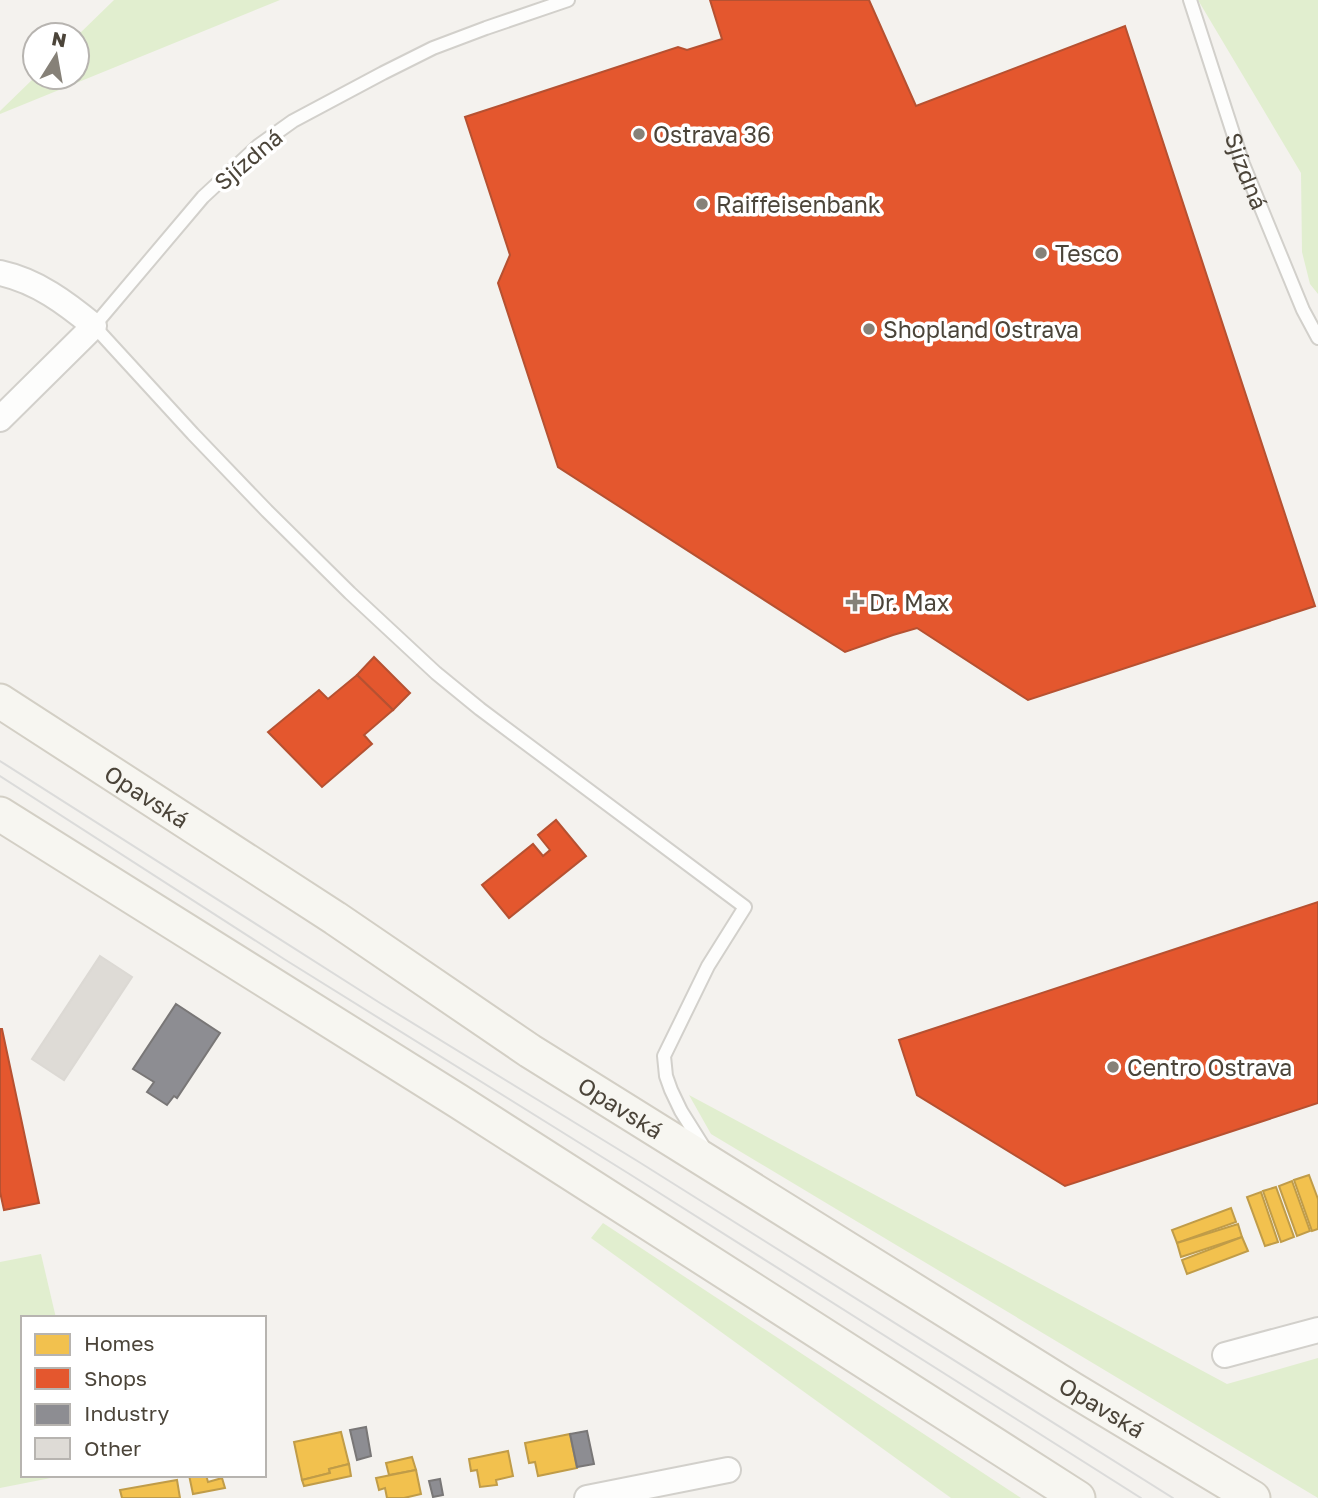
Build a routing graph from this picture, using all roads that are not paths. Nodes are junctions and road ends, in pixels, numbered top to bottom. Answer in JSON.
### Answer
{"nodes":[{"id":1,"x":568,"y":0,"type":"edge"},
{"id":2,"x":1190,"y":0,"type":"edge"},
{"id":3,"x":0,"y":273,"type":"edge"},
{"id":4,"x":94,"y":326,"type":"junction"},
{"id":5,"x":1318,"y":338,"type":"edge"},
{"id":6,"x":0,"y":419,"type":"edge"},
{"id":7,"x":4,"y":701,"type":"edge"},
{"id":8,"x":0,"y":814,"type":"edge"},
{"id":9,"x":716,"y":1167,"type":"junction"},
{"id":10,"x":1318,"y":1330,"type":"edge"},
{"id":11,"x":1225,"y":1355,"type":"dead end"},
{"id":12,"x":728,"y":1470,"type":"dead end"},
{"id":13,"x":587,"y":1498,"type":"edge"},
{"id":14,"x":1079,"y":1498,"type":"edge"},
{"id":15,"x":1253,"y":1498,"type":"edge"}],
"edges":[{"from":1,"to":4,"type":"lane","name":"Sjízdná"},
{"from":2,"to":5,"type":"lane","name":"Sjízdná"},
{"from":3,"to":4,"type":"street"},
{"from":4,"to":6,"type":"street","name":"Sjízdná"},
{"from":4,"to":9,"type":"lane"},
{"from":7,"to":9,"type":"main road","name":"Opavská"},
{"from":8,"to":14,"type":"main road"},
{"from":9,"to":15,"type":"main road","name":"Opavská"},
{"from":10,"to":11,"type":"street"},
{"from":12,"to":13,"type":"street"}]}
